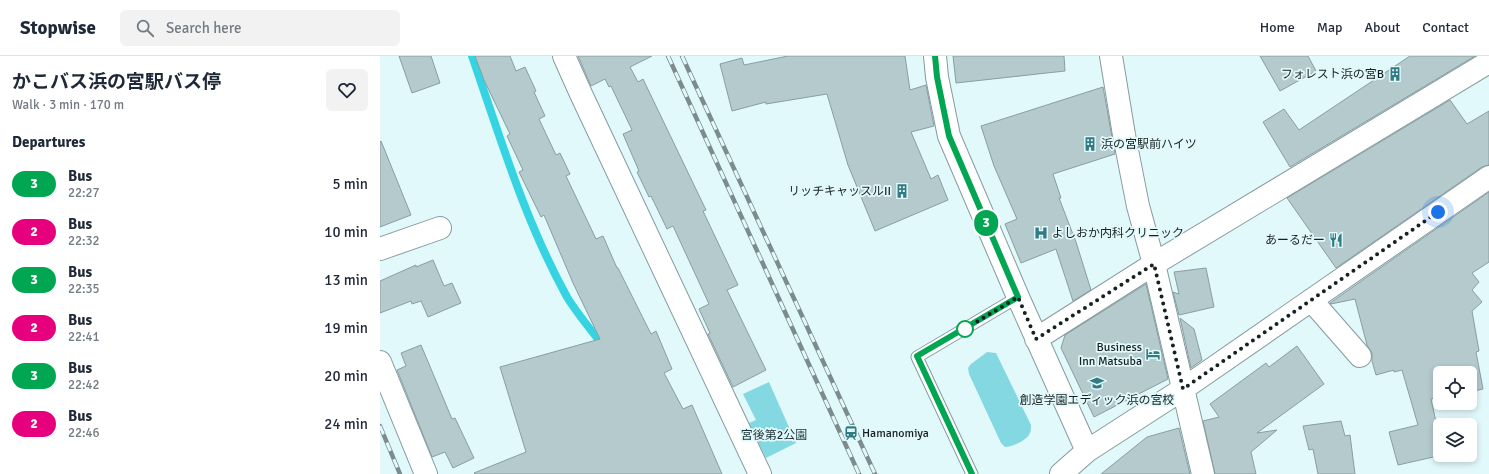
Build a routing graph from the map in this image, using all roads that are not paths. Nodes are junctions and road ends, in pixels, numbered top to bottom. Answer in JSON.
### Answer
{"nodes":[{"id":1,"x":564,"y":56,"type":"edge"},
{"id":2,"x":934,"y":56,"type":"edge"},
{"id":3,"x":1111,"y":56,"type":"edge"},
{"id":4,"x":1489,"y":62,"type":"edge"},
{"id":5,"x":1489,"y":177,"type":"edge"},
{"id":6,"x":440,"y":228,"type":"dead end"},
{"id":7,"x":380,"y":249,"type":"edge"},
{"id":8,"x":1154,"y":264,"type":"junction"},
{"id":9,"x":1018,"y":297,"type":"junction"},
{"id":10,"x":1311,"y":300,"type":"junction"},
{"id":11,"x":1036,"y":339,"type":"junction"},
{"id":12,"x":1360,"y":356,"type":"dead end"},
{"id":13,"x":380,"y":362,"type":"edge"},
{"id":14,"x":1183,"y":389,"type":"junction"},
{"id":15,"x":1087,"y":451,"type":"junction"},
{"id":16,"x":426,"y":474,"type":"edge"},
{"id":17,"x":760,"y":474,"type":"edge"},
{"id":18,"x":972,"y":474,"type":"edge"},
{"id":19,"x":1061,"y":474,"type":"edge"},
{"id":20,"x":1203,"y":474,"type":"edge"}],
"edges":[{"from":1,"to":17,"type":"street"},
{"from":2,"to":9,"type":"street"},
{"from":3,"to":8,"type":"street"},
{"from":4,"to":8,"type":"street"},
{"from":5,"to":10,"type":"street"},
{"from":6,"to":7,"type":"street"},
{"from":8,"to":11,"type":"street"},
{"from":8,"to":14,"type":"street"},
{"from":9,"to":11,"type":"street"},
{"from":9,"to":18,"type":"lane"},
{"from":10,"to":12,"type":"street"},
{"from":10,"to":14,"type":"street"},
{"from":11,"to":15,"type":"street"},
{"from":13,"to":16,"type":"street"},
{"from":14,"to":15,"type":"street"},
{"from":14,"to":20,"type":"street"},
{"from":15,"to":19,"type":"street"}]}
